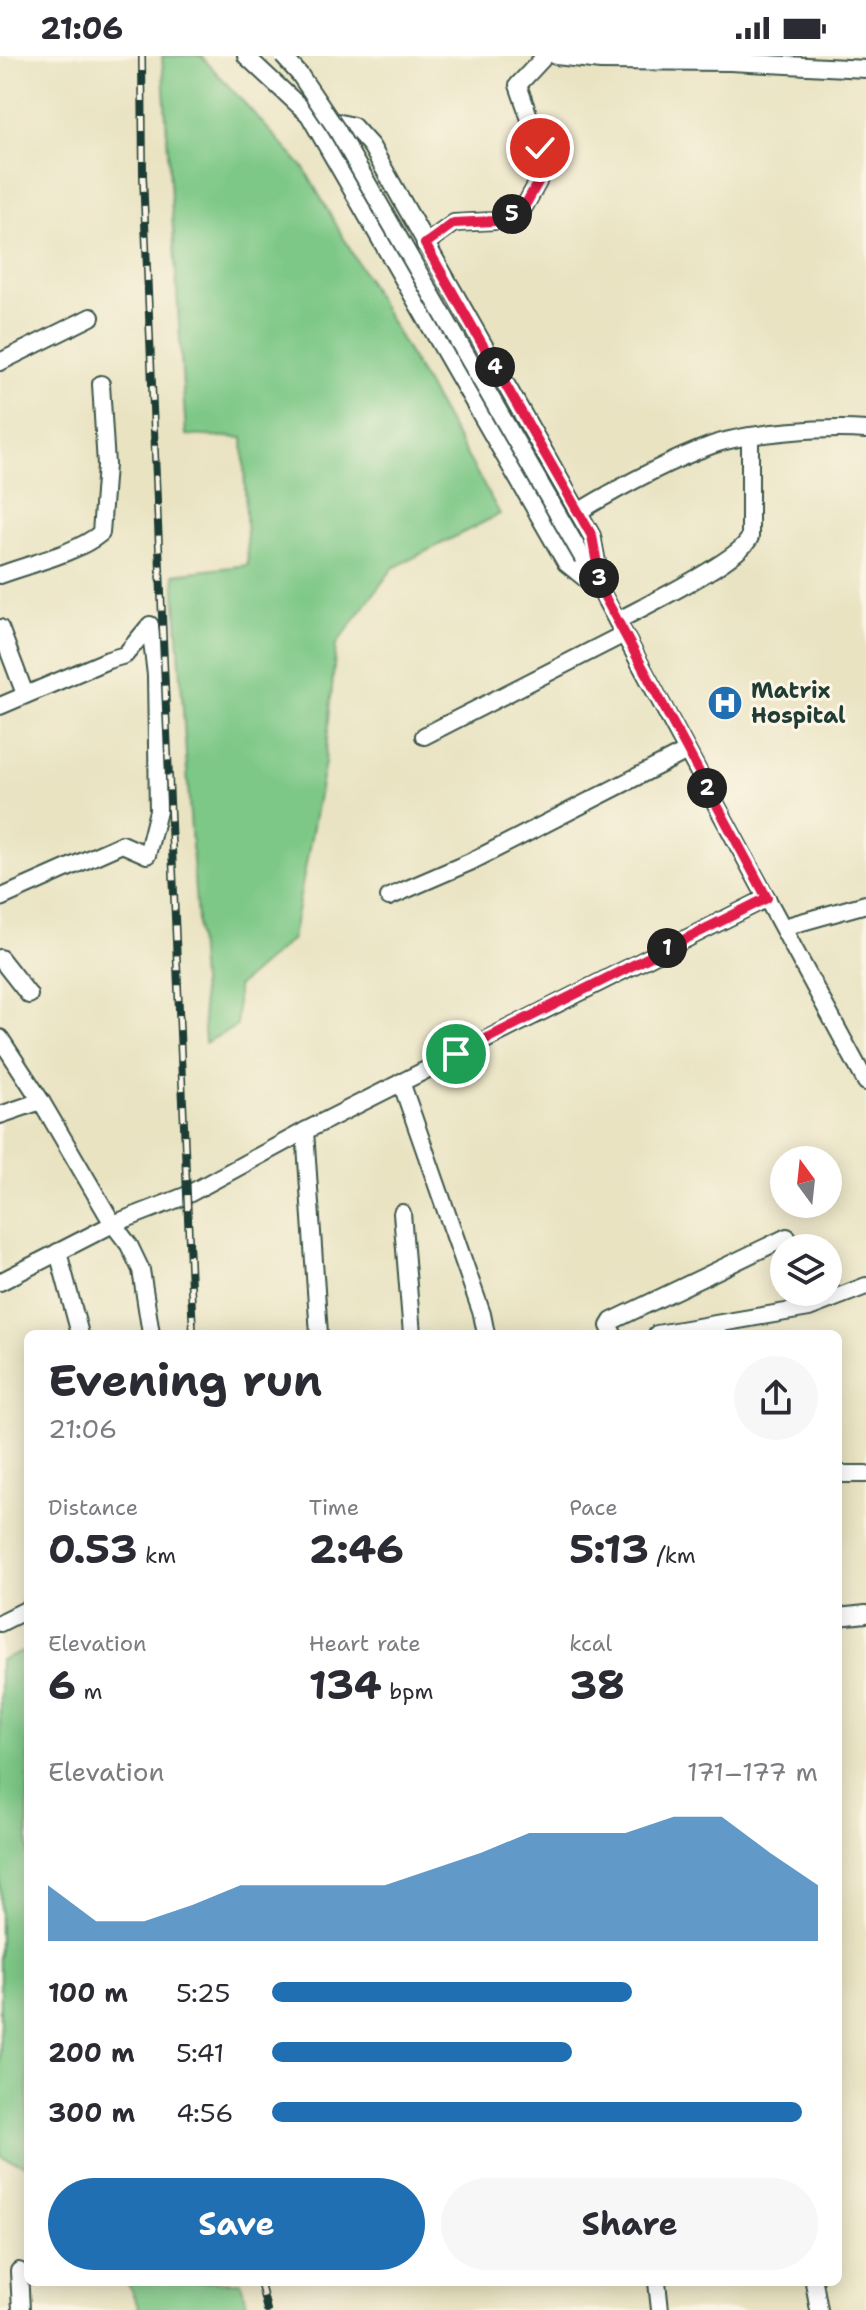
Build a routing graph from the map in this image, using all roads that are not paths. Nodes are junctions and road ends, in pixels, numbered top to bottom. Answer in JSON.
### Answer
{"nodes":[{"id":1,"x":246,"y":56,"type":"edge"},
{"id":2,"x":283,"y":56,"type":"edge"},
{"id":3,"x":545,"y":56,"type":"edge"},
{"id":4,"x":556,"y":56,"type":"edge"},
{"id":5,"x":730,"y":59,"type":"edge"},
{"id":6,"x":866,"y":69,"type":"edge"},
{"id":7,"x":309,"y":115,"type":"junction"},
{"id":8,"x":425,"y":244,"type":"junction"},
{"id":9,"x":91,"y":317,"type":"dead end"},
{"id":10,"x":0,"y":362,"type":"edge"},
{"id":11,"x":101,"y":384,"type":"dead end"},
{"id":12,"x":866,"y":430,"type":"edge"},
{"id":13,"x":750,"y":436,"type":"junction"},
{"id":14,"x":578,"y":512,"type":"junction"},
{"id":15,"x":0,"y":575,"type":"edge"},
{"id":16,"x":602,"y":592,"type":"junction"},
{"id":17,"x":0,"y":628,"type":"edge"},
{"id":18,"x":621,"y":628,"type":"junction"},
{"id":19,"x":25,"y":694,"type":"junction"},
{"id":20,"x":0,"y":706,"type":"edge"},
{"id":21,"x":424,"y":736,"type":"dead end"},
{"id":22,"x":687,"y":751,"type":"junction"},
{"id":23,"x":389,"y":897,"type":"dead end"},
{"id":24,"x":0,"y":898,"type":"edge"},
{"id":25,"x":767,"y":898,"type":"junction"},
{"id":26,"x":866,"y":904,"type":"edge"},
{"id":27,"x":784,"y":927,"type":"junction"},
{"id":28,"x":0,"y":958,"type":"edge"},
{"id":29,"x":29,"y":995,"type":"dead end"},
{"id":30,"x":0,"y":1038,"type":"edge"},
{"id":31,"x":401,"y":1082,"type":"junction"},
{"id":32,"x":866,"y":1082,"type":"edge"},
{"id":33,"x":41,"y":1101,"type":"junction"},
{"id":34,"x":0,"y":1115,"type":"edge"},
{"id":35,"x":305,"y":1131,"type":"junction"},
{"id":36,"x":402,"y":1213,"type":"dead end"},
{"id":37,"x":113,"y":1224,"type":"junction"},
{"id":38,"x":770,"y":1245,"type":"edge"},
{"id":39,"x":58,"y":1252,"type":"junction"},
{"id":40,"x":0,"y":1282,"type":"edge"},
{"id":41,"x":866,"y":1286,"type":"edge"},
{"id":42,"x":79,"y":1330,"type":"edge"},
{"id":43,"x":150,"y":1330,"type":"edge"},
{"id":44,"x":319,"y":1330,"type":"edge"},
{"id":45,"x":412,"y":1330,"type":"edge"},
{"id":46,"x":485,"y":1330,"type":"edge"},
{"id":47,"x":611,"y":1330,"type":"edge"},
{"id":48,"x":680,"y":1330,"type":"edge"},
{"id":49,"x":842,"y":1474,"type":"edge"},
{"id":50,"x":866,"y":1474,"type":"edge"},
{"id":51,"x":24,"y":1611,"type":"edge"},
{"id":52,"x":866,"y":1614,"type":"edge"},
{"id":53,"x":842,"y":1617,"type":"edge"},
{"id":54,"x":0,"y":1623,"type":"edge"},
{"id":55,"x":19,"y":2271,"type":"dead end"},
{"id":56,"x":657,"y":2286,"type":"edge"},
{"id":57,"x":815,"y":2286,"type":"edge"},
{"id":58,"x":21,"y":2310,"type":"edge"},
{"id":59,"x":660,"y":2310,"type":"edge"},
{"id":60,"x":819,"y":2310,"type":"edge"}],
"edges":[{"from":1,"to":7,"type":"street"},
{"from":2,"to":16,"type":"street","bridge":true},
{"from":3,"to":8,"type":"street"},
{"from":4,"to":5,"type":"street"},
{"from":5,"to":6,"type":"street"},
{"from":7,"to":8,"type":"street"},
{"from":7,"to":16,"type":"street"},
{"from":8,"to":14,"type":"street"},
{"from":9,"to":10,"type":"street"},
{"from":11,"to":15,"type":"street"},
{"from":12,"to":13,"type":"street"},
{"from":13,"to":14,"type":"street"},
{"from":13,"to":18,"type":"street"},
{"from":14,"to":16,"type":"street"},
{"from":16,"to":18,"type":"street"},
{"from":17,"to":19,"type":"street"},
{"from":18,"to":21,"type":"street"},
{"from":18,"to":22,"type":"street"},
{"from":19,"to":20,"type":"street"},
{"from":19,"to":24,"type":"street"},
{"from":22,"to":23,"type":"street"},
{"from":22,"to":25,"type":"street"},
{"from":25,"to":27,"type":"street"},
{"from":25,"to":31,"type":"street"},
{"from":26,"to":27,"type":"street"},
{"from":27,"to":32,"type":"street"},
{"from":28,"to":29,"type":"street"},
{"from":30,"to":33,"type":"street"},
{"from":31,"to":35,"type":"street"},
{"from":31,"to":46,"type":"street"},
{"from":33,"to":34,"type":"street"},
{"from":33,"to":37,"type":"street"},
{"from":35,"to":37,"type":"street"},
{"from":35,"to":44,"type":"street"},
{"from":36,"to":45,"type":"street"},
{"from":37,"to":39,"type":"street"},
{"from":37,"to":43,"type":"street"},
{"from":38,"to":47,"type":"street"},
{"from":39,"to":40,"type":"street"},
{"from":39,"to":42,"type":"street"},
{"from":41,"to":48,"type":"street"},
{"from":49,"to":50,"type":"street"},
{"from":51,"to":54,"type":"street"},
{"from":52,"to":53,"type":"street"},
{"from":55,"to":58,"type":"street"},
{"from":56,"to":59,"type":"street"},
{"from":57,"to":60,"type":"street"}]}
